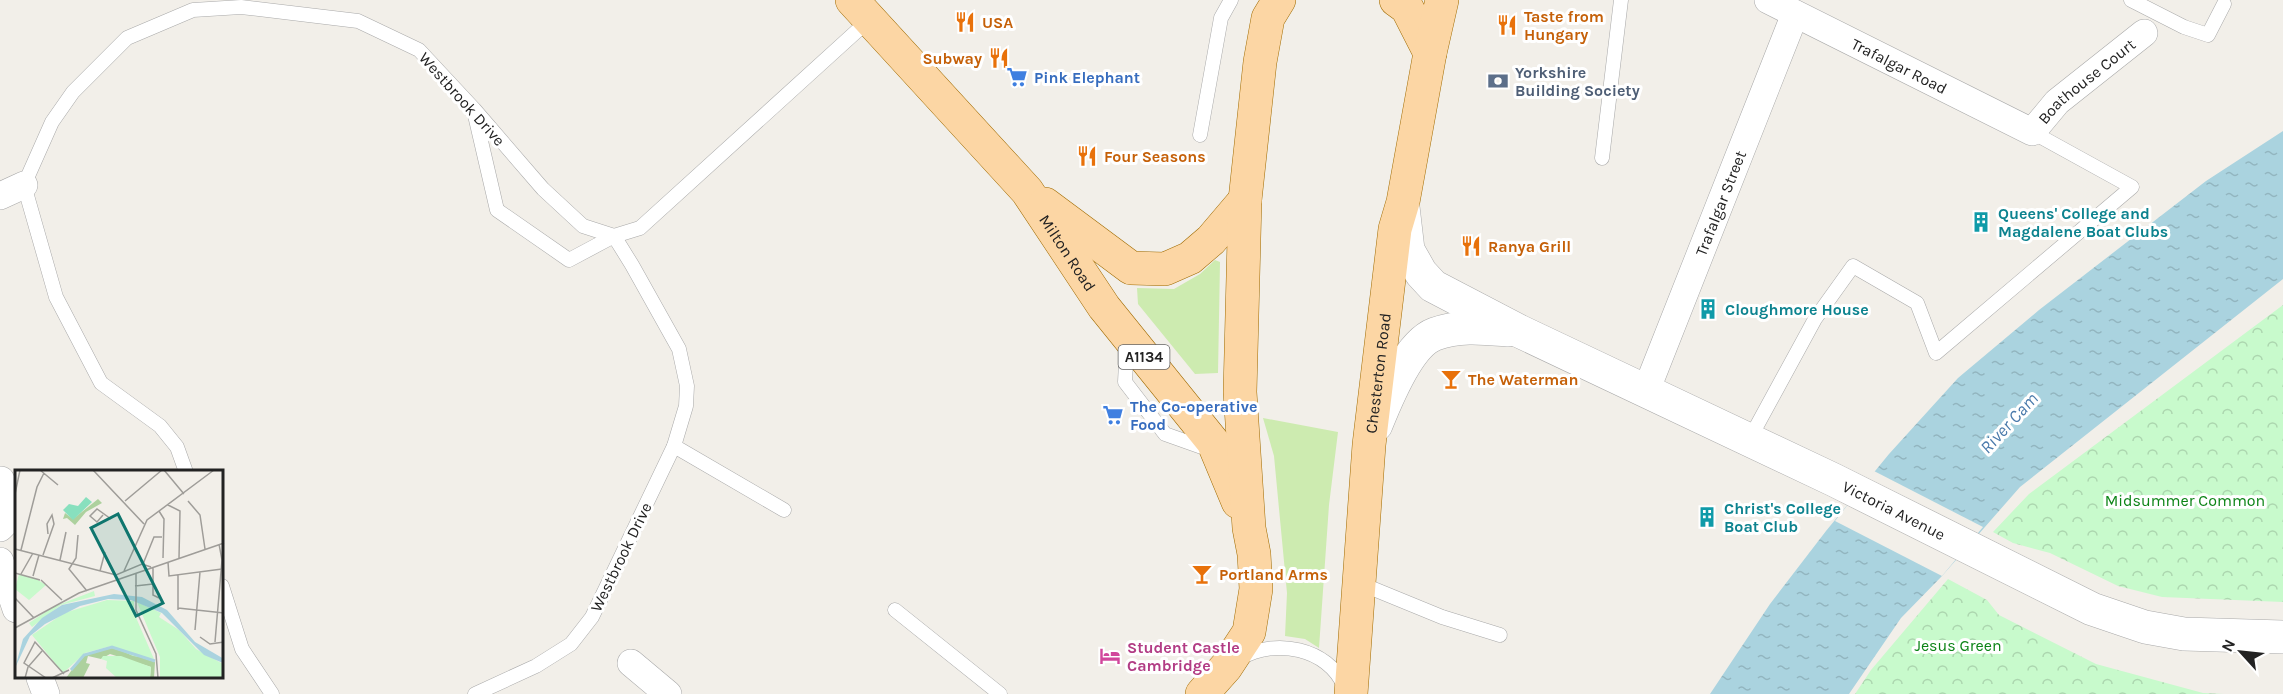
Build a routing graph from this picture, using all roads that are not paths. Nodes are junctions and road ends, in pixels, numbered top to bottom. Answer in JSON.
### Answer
{"nodes":[{"id":1,"x":1232,"y":0,"type":"edge"},
{"id":2,"x":1279,"y":0,"type":"edge"},
{"id":3,"x":1396,"y":0,"type":"edge"},
{"id":4,"x":1442,"y":0,"type":"edge"},
{"id":5,"x":1621,"y":0,"type":"edge"},
{"id":6,"x":1768,"y":0,"type":"edge"},
{"id":7,"x":2131,"y":0,"type":"edge"},
{"id":8,"x":2224,"y":4,"type":"dead end"},
{"id":9,"x":861,"y":9,"type":"edge"},
{"id":10,"x":1795,"y":14,"type":"junction"},
{"id":11,"x":2144,"y":33,"type":"dead end"},
{"id":12,"x":1430,"y":53,"type":"junction"},
{"id":13,"x":474,"y":109,"type":"junction"},
{"id":14,"x":2032,"y":132,"type":"junction"},
{"id":15,"x":1200,"y":135,"type":"dead end"},
{"id":16,"x":1602,"y":158,"type":"dead end"},
{"id":17,"x":12,"y":191,"type":"edge"},
{"id":18,"x":1027,"y":191,"type":"junction"},
{"id":19,"x":1245,"y":200,"type":"junction"},
{"id":20,"x":1403,"y":202,"type":"junction"},
{"id":21,"x":614,"y":236,"type":"junction"},
{"id":22,"x":1519,"y":331,"type":"junction"},
{"id":23,"x":1646,"y":391,"type":"junction"},
{"id":24,"x":1749,"y":441,"type":"junction"},
{"id":25,"x":1369,"y":445,"type":"junction"},
{"id":26,"x":674,"y":446,"type":"junction"},
{"id":27,"x":185,"y":470,"type":"edge"},
{"id":28,"x":1,"y":480,"type":"edge"},
{"id":29,"x":784,"y":510,"type":"dead end"},
{"id":30,"x":0,"y":528,"type":"edge"},
{"id":31,"x":1249,"y":528,"type":"junction"},
{"id":32,"x":0,"y":561,"type":"edge"},
{"id":33,"x":1358,"y":582,"type":"junction"},
{"id":34,"x":224,"y":592,"type":"edge"},
{"id":35,"x":15,"y":606,"type":"edge"},
{"id":36,"x":896,"y":610,"type":"dead end"},
{"id":37,"x":1500,"y":635,"type":"dead end"},
{"id":38,"x":2283,"y":638,"type":"edge"},
{"id":39,"x":631,"y":663,"type":"dead end"},
{"id":40,"x":1226,"y":667,"type":"junction"},
{"id":41,"x":40,"y":679,"type":"edge"},
{"id":42,"x":46,"y":694,"type":"edge"},
{"id":43,"x":272,"y":694,"type":"edge"},
{"id":44,"x":475,"y":694,"type":"edge"},
{"id":45,"x":668,"y":694,"type":"edge"},
{"id":46,"x":1000,"y":694,"type":"edge"},
{"id":47,"x":1202,"y":694,"type":"edge"},
{"id":48,"x":1350,"y":694,"type":"edge"}],
"edges":[{"from":1,"to":15,"type":"lane"},
{"from":2,"to":19,"type":"main road","number":"A1134"},
{"from":3,"to":12,"type":"main road"},
{"from":4,"to":12,"type":"main road","name":"Chesterton Road"},
{"from":5,"to":16,"type":"lane"},
{"from":6,"to":10,"type":"street","name":"Trafalgar Road"},
{"from":7,"to":8,"type":"lane"},
{"from":9,"to":18,"type":"main road","name":"Milton Road","number":"A1134"},
{"from":9,"to":21,"type":"lane"},
{"from":10,"to":14,"type":"street","name":"Trafalgar Road"},
{"from":10,"to":23,"type":"street","name":"Trafalgar Street"},
{"from":11,"to":14,"type":"street","name":"Boathouse Court"},
{"from":12,"to":20,"type":"main road","name":"Chesterton Road"},
{"from":13,"to":17,"type":"lane","name":"Westbrook Drive"},
{"from":13,"to":21,"type":"lane","name":"Westbrook Drive"},
{"from":13,"to":21,"type":"lane"},
{"from":14,"to":24,"type":"lane"},
{"from":17,"to":27,"type":"lane","name":"Westbrook Drive"},
{"from":18,"to":19,"type":"main road"},
{"from":18,"to":31,"type":"main road","name":"Milton Road","number":"A1134"},
{"from":19,"to":31,"type":"main road","number":"A1134"},
{"from":20,"to":22,"type":"street","name":"Victoria Avenue"},
{"from":20,"to":25,"type":"main road","name":"Chesterton Road"},
{"from":21,"to":26,"type":"lane","name":"Westbrook Drive"},
{"from":22,"to":23,"type":"street","name":"Victoria Avenue"},
{"from":22,"to":25,"type":"street"},
{"from":23,"to":24,"type":"street","name":"Victoria Avenue"},
{"from":24,"to":38,"type":"street","name":"Victoria Avenue"},
{"from":25,"to":33,"type":"main road","name":"Chesterton Road"},
{"from":26,"to":29,"type":"lane"},
{"from":26,"to":44,"type":"lane","name":"Westbrook Drive"},
{"from":28,"to":30,"type":"street"},
{"from":31,"to":40,"type":"main road","number":"A1134"},
{"from":32,"to":35,"type":"street"},
{"from":33,"to":37,"type":"lane"},
{"from":33,"to":48,"type":"main road","name":"Chesterton Road"},
{"from":34,"to":43,"type":"lane"},
{"from":36,"to":46,"type":"lane"},
{"from":39,"to":45,"type":"street"},
{"from":40,"to":47,"type":"main road","number":"A1134"},
{"from":40,"to":48,"type":"lane"},
{"from":41,"to":42,"type":"street"}]}
